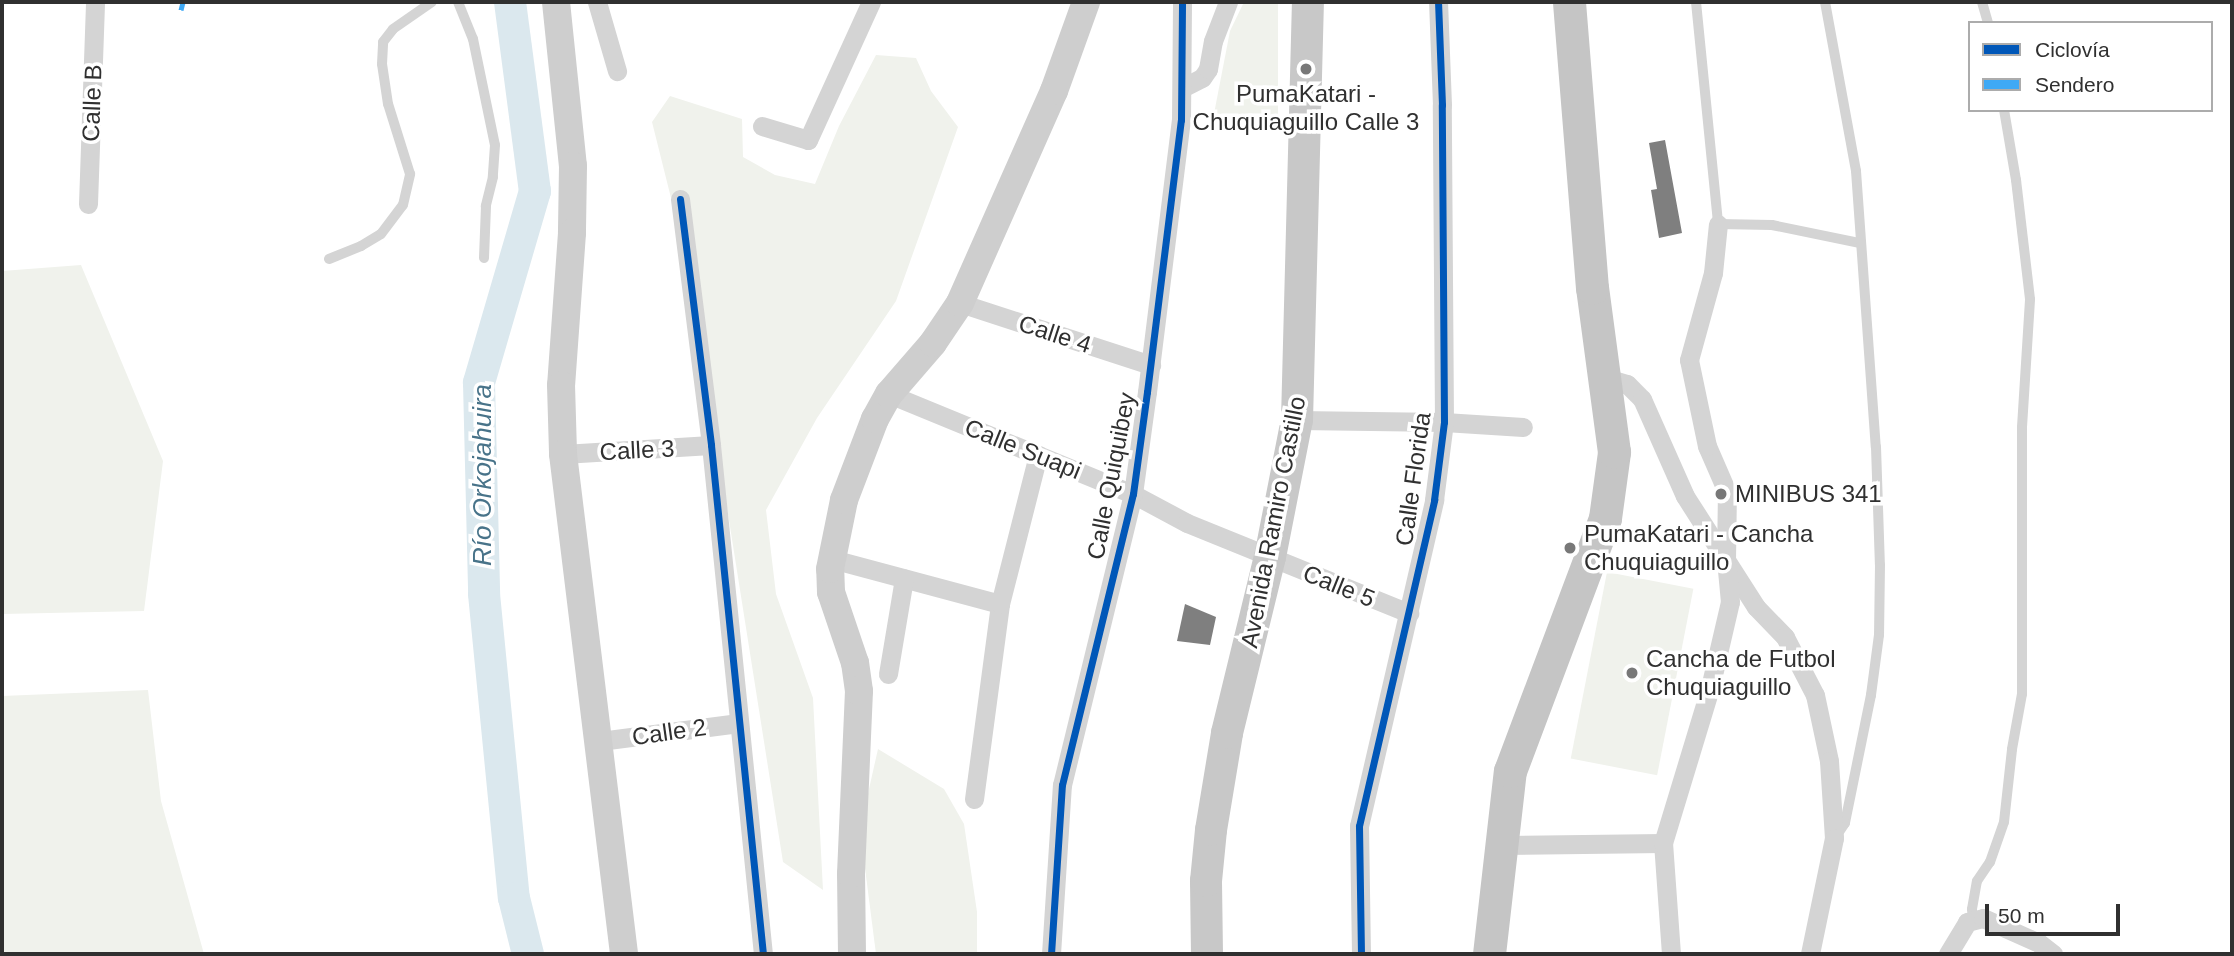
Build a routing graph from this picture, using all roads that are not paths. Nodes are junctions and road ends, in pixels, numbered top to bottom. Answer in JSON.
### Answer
{"nodes":[{"id":1,"x":95,"y":2,"type":"edge"},
{"id":2,"x":432,"y":2,"type":"edge"},
{"id":3,"x":458,"y":2,"type":"edge"},
{"id":4,"x":556,"y":2,"type":"edge"},
{"id":5,"x":597,"y":2,"type":"edge"},
{"id":6,"x":871,"y":2,"type":"edge"},
{"id":7,"x":1086,"y":2,"type":"edge"},
{"id":8,"x":1182,"y":2,"type":"edge"},
{"id":9,"x":1228,"y":2,"type":"edge"},
{"id":10,"x":1308,"y":2,"type":"edge"},
{"id":11,"x":1438,"y":2,"type":"edge"},
{"id":12,"x":1569,"y":2,"type":"edge"},
{"id":13,"x":1696,"y":2,"type":"edge"},
{"id":14,"x":1825,"y":2,"type":"edge"},
{"id":15,"x":1982,"y":2,"type":"edge"},
{"id":16,"x":1987,"y":21,"type":"edge"},
{"id":17,"x":617,"y":71,"type":"dead end"},
{"id":18,"x":1182,"y":88,"type":"junction"},
{"id":19,"x":2004,"y":112,"type":"edge"},
{"id":20,"x":762,"y":126,"type":"dead end"},
{"id":21,"x":680,"y":199,"type":"dead end"},
{"id":22,"x":88,"y":204,"type":"dead end"},
{"id":23,"x":1718,"y":224,"type":"junction"},
{"id":24,"x":1860,"y":243,"type":"junction"},
{"id":25,"x":484,"y":258,"type":"dead end"},
{"id":26,"x":329,"y":259,"type":"dead end"},
{"id":27,"x":960,"y":303,"type":"junction"},
{"id":28,"x":1151,"y":365,"type":"junction"},
{"id":29,"x":1606,"y":378,"type":"junction"},
{"id":30,"x":890,"y":394,"type":"junction"},
{"id":31,"x":1297,"y":421,"type":"junction"},
{"id":32,"x":1444,"y":422,"type":"junction"},
{"id":33,"x":1523,"y":427,"type":"dead end"},
{"id":34,"x":710,"y":446,"type":"junction"},
{"id":35,"x":563,"y":454,"type":"junction"},
{"id":36,"x":1038,"y":455,"type":"junction"},
{"id":37,"x":1133,"y":494,"type":"junction"},
{"id":38,"x":1270,"y":557,"type":"junction"},
{"id":39,"x":832,"y":559,"type":"junction"},
{"id":40,"x":1726,"y":560,"type":"junction"},
{"id":41,"x":904,"y":578,"type":"junction"},
{"id":42,"x":1000,"y":604,"type":"junction"},
{"id":43,"x":1409,"y":613,"type":"junction"},
{"id":44,"x":888,"y":674,"type":"dead end"},
{"id":45,"x":739,"y":723,"type":"junction"},
{"id":46,"x":600,"y":741,"type":"junction"},
{"id":47,"x":974,"y":799,"type":"dead end"},
{"id":48,"x":1834,"y":838,"type":"junction"},
{"id":49,"x":1663,"y":843,"type":"junction"},
{"id":50,"x":1503,"y":845,"type":"junction"},
{"id":51,"x":1973,"y":919,"type":"junction"},
{"id":52,"x":624,"y":954,"type":"edge"},
{"id":53,"x":763,"y":954,"type":"edge"},
{"id":54,"x":852,"y":954,"type":"edge"},
{"id":55,"x":1051,"y":954,"type":"edge"},
{"id":56,"x":1207,"y":954,"type":"edge"},
{"id":57,"x":1361,"y":954,"type":"edge"},
{"id":58,"x":1489,"y":954,"type":"edge"},
{"id":59,"x":1671,"y":954,"type":"edge"},
{"id":60,"x":1810,"y":954,"type":"edge"},
{"id":61,"x":1948,"y":954,"type":"edge"},
{"id":62,"x":2053,"y":954,"type":"edge"}],
"edges":[{"from":1,"to":22,"type":"street","name":"Calle B"},
{"from":2,"to":26,"type":"lane"},
{"from":3,"to":25,"type":"lane"},
{"from":4,"to":35,"type":"main road"},
{"from":5,"to":17,"type":"street"},
{"from":6,"to":20,"type":"street"},
{"from":7,"to":27,"type":"main road"},
{"from":8,"to":18,"type":"street","name":"Calle Quiquibey"},
{"from":9,"to":18,"type":"street"},
{"from":10,"to":31,"type":"main road","name":"Avenida Ramiro Castillo"},
{"from":11,"to":32,"type":"street","name":"Calle Florida"},
{"from":12,"to":29,"type":"highway"},
{"from":13,"to":23,"type":"lane"},
{"from":14,"to":24,"type":"lane"},
{"from":15,"to":16,"type":"lane"},
{"from":18,"to":28,"type":"street","name":"Calle Quiquibey"},
{"from":19,"to":51,"type":"lane"},
{"from":21,"to":34,"type":"street"},
{"from":23,"to":24,"type":"lane"},
{"from":23,"to":40,"type":"street"},
{"from":24,"to":48,"type":"lane"},
{"from":27,"to":28,"type":"street","name":"Calle 4"},
{"from":27,"to":30,"type":"main road"},
{"from":28,"to":37,"type":"street","name":"Calle Quiquibey"},
{"from":29,"to":40,"type":"street"},
{"from":29,"to":50,"type":"highway"},
{"from":30,"to":36,"type":"street","name":"Calle Suapi"},
{"from":30,"to":39,"type":"main road"},
{"from":31,"to":32,"type":"street"},
{"from":31,"to":38,"type":"main road","name":"Avenida Ramiro Castillo"},
{"from":32,"to":33,"type":"street"},
{"from":32,"to":43,"type":"street","name":"Calle Florida"},
{"from":34,"to":35,"type":"street","name":"Calle 3"},
{"from":34,"to":45,"type":"street"},
{"from":35,"to":46,"type":"main road"},
{"from":36,"to":37,"type":"street","name":"Calle Suapi"},
{"from":36,"to":42,"type":"street"},
{"from":37,"to":38,"type":"street","name":"Calle Suapi"},
{"from":37,"to":55,"type":"street","name":"Calle Quiquibey"},
{"from":38,"to":43,"type":"street","name":"Calle 5"},
{"from":38,"to":56,"type":"main road","name":"Avenida Ramiro Castillo"},
{"from":39,"to":41,"type":"street"},
{"from":39,"to":54,"type":"main road"},
{"from":40,"to":48,"type":"street"},
{"from":40,"to":49,"type":"street"},
{"from":41,"to":42,"type":"street"},
{"from":41,"to":44,"type":"street"},
{"from":42,"to":47,"type":"street"},
{"from":43,"to":57,"type":"street","name":"Calle Florida"},
{"from":45,"to":46,"type":"street","name":"Calle 2"},
{"from":45,"to":53,"type":"street"},
{"from":46,"to":52,"type":"main road"},
{"from":48,"to":60,"type":"street"},
{"from":49,"to":50,"type":"street"},
{"from":49,"to":59,"type":"street"},
{"from":50,"to":58,"type":"highway"},
{"from":51,"to":61,"type":"street"},
{"from":51,"to":62,"type":"street"}]}
